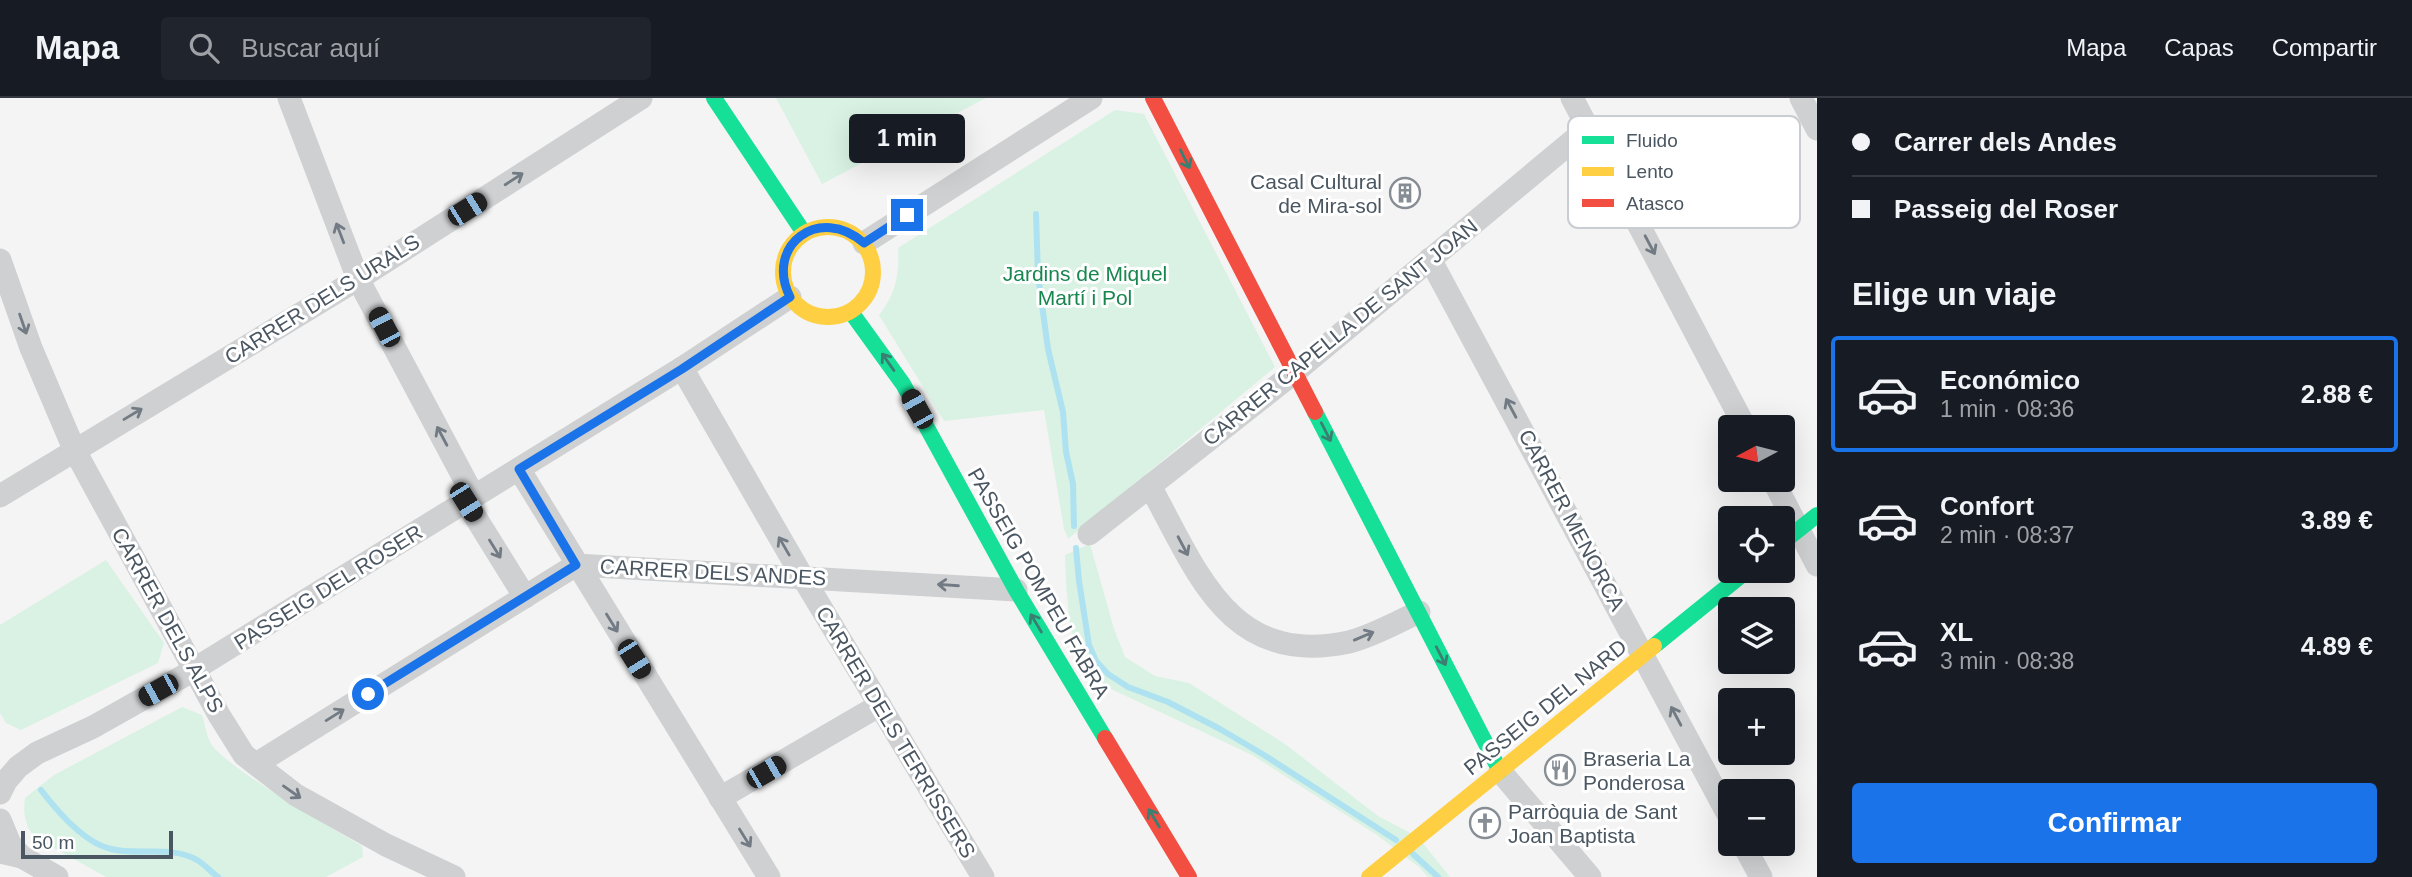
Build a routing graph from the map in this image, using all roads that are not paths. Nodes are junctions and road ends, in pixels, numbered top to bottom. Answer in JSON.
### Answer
{"nodes":[{"id":1,"x":289,"y":98,"type":"edge"},
{"id":2,"x":641,"y":98,"type":"edge"},
{"id":3,"x":714,"y":98,"type":"edge"},
{"id":4,"x":1091,"y":98,"type":"edge"},
{"id":5,"x":1153,"y":98,"type":"edge"},
{"id":6,"x":1573,"y":98,"type":"edge"},
{"id":7,"x":1801,"y":98,"type":"edge"},
{"id":8,"x":1582,"y":116,"type":"edge"},
{"id":9,"x":1817,"y":129,"type":"edge"},
{"id":10,"x":1568,"y":145,"type":"edge"},
{"id":11,"x":1641,"y":228,"type":"edge"},
{"id":12,"x":804,"y":233,"type":"junction"},
{"id":13,"x":864,"y":243,"type":"junction"},
{"id":14,"x":1430,"y":259,"type":"junction"},
{"id":15,"x":0,"y":260,"type":"edge"},
{"id":16,"x":358,"y":279,"type":"junction"},
{"id":17,"x":790,"y":297,"type":"junction"},
{"id":18,"x":851,"y":312,"type":"junction"},
{"id":19,"x":682,"y":369,"type":"junction"},
{"id":20,"x":1295,"y":372,"type":"junction"},
{"id":21,"x":1739,"y":415,"type":"edge"},
{"id":22,"x":74,"y":449,"type":"junction"},
{"id":23,"x":519,"y":469,"type":"junction"},
{"id":24,"x":1150,"y":486,"type":"junction"},
{"id":25,"x":0,"y":496,"type":"edge"},
{"id":26,"x":470,"y":499,"type":"junction"},
{"id":27,"x":1817,"y":515,"type":"edge"},
{"id":28,"x":1795,"y":533,"type":"edge"},
{"id":29,"x":1089,"y":534,"type":"dead end"},
{"id":30,"x":1795,"y":540,"type":"edge"},
{"id":31,"x":576,"y":565,"type":"junction"},
{"id":32,"x":1817,"y":565,"type":"edge"},
{"id":33,"x":802,"y":576,"type":"junction"},
{"id":34,"x":1732,"y":583,"type":"edge"},
{"id":35,"x":1016,"y":590,"type":"junction"},
{"id":36,"x":525,"y":597,"type":"junction"},
{"id":37,"x":1419,"y":612,"type":"junction"},
{"id":38,"x":1644,"y":654,"type":"junction"},
{"id":39,"x":195,"y":668,"type":"junction"},
{"id":40,"x":880,"y":705,"type":"junction"},
{"id":41,"x":37,"y":753,"type":"junction"},
{"id":42,"x":0,"y":757,"type":"edge"},
{"id":43,"x":256,"y":764,"type":"junction"},
{"id":44,"x":1500,"y":771,"type":"junction"},
{"id":45,"x":0,"y":793,"type":"edge"},
{"id":46,"x":1718,"y":795,"type":"edge"},
{"id":47,"x":720,"y":798,"type":"junction"},
{"id":48,"x":0,"y":820,"type":"edge"},
{"id":49,"x":1750,"y":856,"type":"edge"},
{"id":50,"x":23,"y":862,"type":"edge"},
{"id":51,"x":57,"y":877,"type":"edge"},
{"id":52,"x":454,"y":877,"type":"edge"},
{"id":53,"x":769,"y":877,"type":"edge"},
{"id":54,"x":984,"y":877,"type":"edge"},
{"id":55,"x":1189,"y":877,"type":"edge"},
{"id":56,"x":1369,"y":877,"type":"edge"},
{"id":57,"x":1590,"y":877,"type":"edge"},
{"id":58,"x":1761,"y":877,"type":"edge"}],
"edges":[{"from":16,"to":1,"type":"street","one_way":true},
{"from":16,"to":2,"type":"street","name":"CARRER DELS URALS","one_way":true},
{"from":3,"to":12,"type":"street"},
{"from":4,"to":13,"type":"street"},
{"from":5,"to":20,"type":"street","one_way":true},
{"from":6,"to":8,"type":"street"},
{"from":7,"to":9,"type":"street"},
{"from":10,"to":14,"type":"street","name":"CARRER CAPELLA DE SANT JOAN"},
{"from":11,"to":21,"type":"street","one_way":true},
{"from":12,"to":13,"type":"street"},
{"from":12,"to":17,"type":"street"},
{"from":13,"to":18,"type":"street"},
{"from":14,"to":20,"type":"street","name":"CARRER CAPELLA DE SANT JOAN"},
{"from":38,"to":14,"type":"street","name":"CARRER MENORCA","one_way":true},
{"from":15,"to":22,"type":"street","name":"CARRER DELS ALPS","one_way":true},
{"from":22,"to":16,"type":"street","name":"CARRER DELS URALS","one_way":true},
{"from":26,"to":16,"type":"street","one_way":true},
{"from":17,"to":18,"type":"street"},
{"from":17,"to":19,"type":"street","name":"PASSEIG DEL ROSER"},
{"from":35,"to":18,"type":"street","name":"PASSEIG POMPEU FABRA","one_way":true},
{"from":19,"to":23,"type":"street","name":"PASSEIG DEL ROSER"},
{"from":33,"to":19,"type":"street","name":"CARRER DELS TERRISSERS","one_way":true},
{"from":20,"to":24,"type":"street","name":"CARRER CAPELLA DE SANT JOAN"},
{"from":20,"to":37,"type":"street","one_way":true},
{"from":22,"to":25,"type":"street","name":"CARRER DELS URALS"},
{"from":22,"to":39,"type":"street","name":"CARRER DELS ALPS"},
{"from":23,"to":26,"type":"street","name":"PASSEIG DEL ROSER"},
{"from":23,"to":31,"type":"street"},
{"from":24,"to":29,"type":"street","name":"CARRER CAPELLA DE SANT JOAN"},
{"from":24,"to":37,"type":"street","one_way":true},
{"from":26,"to":36,"type":"street","one_way":true},
{"from":26,"to":39,"type":"street","name":"PASSEIG DEL ROSER"},
{"from":27,"to":28,"type":"street"},
{"from":30,"to":32,"type":"street"},
{"from":31,"to":33,"type":"street","name":"CARRER DELS ANDES"},
{"from":31,"to":36,"type":"street","name":"CARRER DELS ANDES"},
{"from":31,"to":47,"type":"street","one_way":true},
{"from":35,"to":33,"type":"street","name":"CARRER DELS ANDES","one_way":true},
{"from":33,"to":40,"type":"street","name":"CARRER DELS TERRISSERS"},
{"from":34,"to":38,"type":"street","name":"PASSEIG DEL NARD"},
{"from":55,"to":35,"type":"street","name":"PASSEIG POMPEU FABRA","one_way":true},
{"from":43,"to":36,"type":"street","name":"CARRER DELS ANDES","one_way":true},
{"from":37,"to":44,"type":"street","one_way":true},
{"from":38,"to":44,"type":"street","name":"PASSEIG DEL NARD"},
{"from":46,"to":38,"type":"street","name":"CARRER MENORCA","one_way":true},
{"from":39,"to":41,"type":"street","name":"PASSEIG DEL ROSER"},
{"from":39,"to":43,"type":"street","name":"CARRER DELS ALPS"},
{"from":40,"to":47,"type":"street"},
{"from":40,"to":54,"type":"street","name":"CARRER DELS TERRISSERS"},
{"from":41,"to":42,"type":"street","name":"PASSEIG DEL ROSER"},
{"from":41,"to":45,"type":"street","name":"PASSEIG DEL ROSER"},
{"from":43,"to":52,"type":"street","name":"CARRER DELS ALPS","one_way":true},
{"from":44,"to":56,"type":"street","name":"PASSEIG DEL NARD"},
{"from":44,"to":57,"type":"street"},
{"from":47,"to":53,"type":"street","one_way":true},
{"from":48,"to":50,"type":"street"},
{"from":49,"to":58,"type":"street"},
{"from":50,"to":51,"type":"street"}]}
